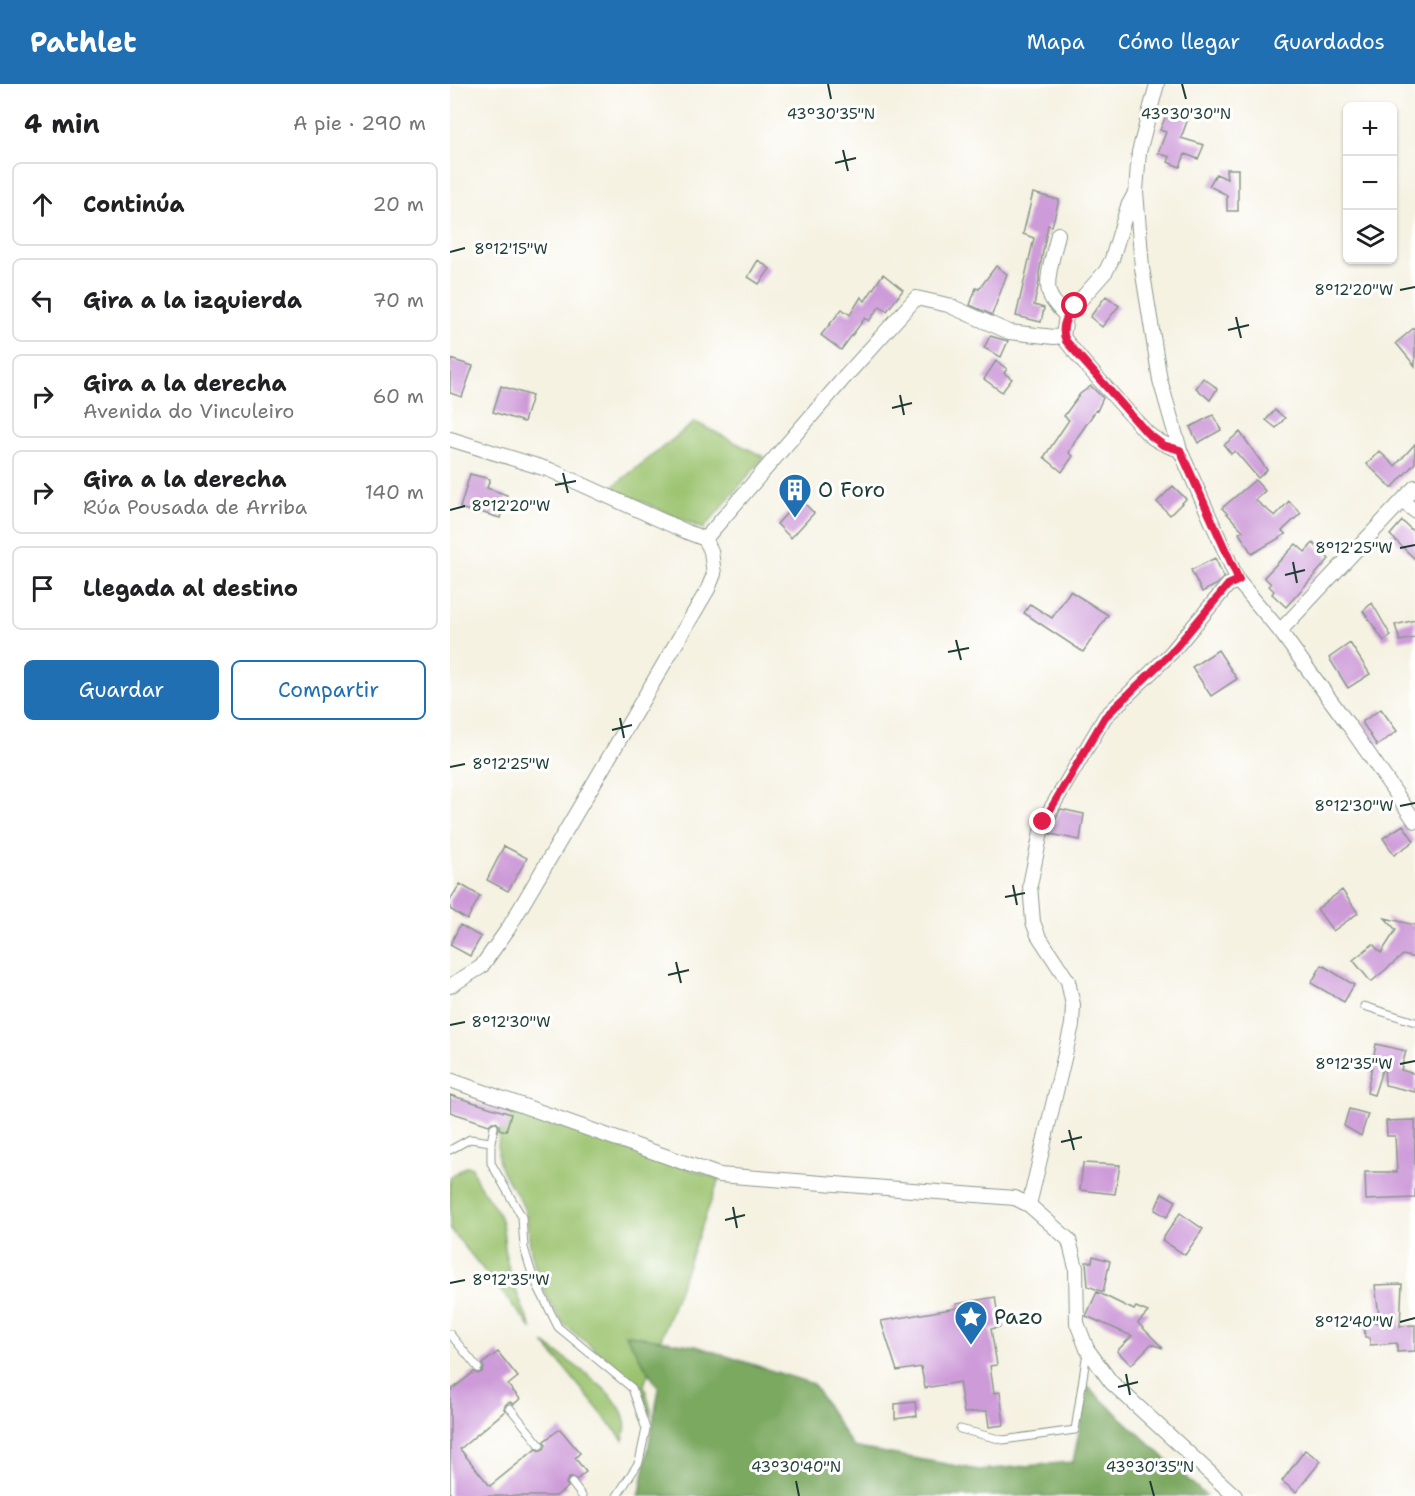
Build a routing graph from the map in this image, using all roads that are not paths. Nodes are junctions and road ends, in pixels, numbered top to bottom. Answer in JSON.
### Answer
{"nodes":[{"id":1,"x":1157,"y":84,"type":"edge"},
{"id":2,"x":1136,"y":191,"type":"junction"},
{"id":3,"x":1058,"y":234,"type":"dead end"},
{"id":4,"x":1066,"y":316,"type":"junction"},
{"id":5,"x":1063,"y":336,"type":"junction"},
{"id":6,"x":450,"y":439,"type":"edge"},
{"id":7,"x":1180,"y":450,"type":"junction"},
{"id":8,"x":1415,"y":487,"type":"edge"},
{"id":9,"x":1402,"y":501,"type":"junction"},
{"id":10,"x":1415,"y":511,"type":"edge"},
{"id":11,"x":705,"y":538,"type":"junction"},
{"id":12,"x":1239,"y":580,"type":"junction"},
{"id":13,"x":1280,"y":631,"type":"junction"},
{"id":14,"x":1415,"y":821,"type":"edge"},
{"id":15,"x":450,"y":986,"type":"edge"},
{"id":16,"x":1364,"y":1006,"type":"dead end"},
{"id":17,"x":1415,"y":1022,"type":"edge"},
{"id":18,"x":450,"y":1080,"type":"edge"},
{"id":19,"x":494,"y":1127,"type":"dead end"},
{"id":20,"x":491,"y":1142,"type":"junction"},
{"id":21,"x":450,"y":1150,"type":"edge"},
{"id":22,"x":1029,"y":1205,"type":"junction"},
{"id":23,"x":450,"y":1334,"type":"edge"},
{"id":24,"x":1087,"y":1349,"type":"junction"},
{"id":25,"x":478,"y":1368,"type":"dead end"},
{"id":26,"x":510,"y":1408,"type":"dead end"},
{"id":27,"x":960,"y":1429,"type":"dead end"},
{"id":28,"x":540,"y":1445,"type":"dead end"},
{"id":29,"x":572,"y":1484,"type":"dead end"},
{"id":30,"x":582,"y":1496,"type":"edge"},
{"id":31,"x":617,"y":1496,"type":"edge"},
{"id":32,"x":1235,"y":1496,"type":"edge"}],
"edges":[{"from":1,"to":2,"type":"street"},
{"from":2,"to":4,"type":"street"},
{"from":2,"to":7,"type":"street"},
{"from":3,"to":4,"type":"street"},
{"from":4,"to":5,"type":"street"},
{"from":5,"to":7,"type":"street"},
{"from":5,"to":11,"type":"street"},
{"from":6,"to":11,"type":"street"},
{"from":7,"to":12,"type":"street"},
{"from":8,"to":9,"type":"street"},
{"from":9,"to":10,"type":"street"},
{"from":9,"to":13,"type":"street"},
{"from":11,"to":15,"type":"street"},
{"from":12,"to":13,"type":"street"},
{"from":12,"to":22,"type":"street"},
{"from":13,"to":14,"type":"street"},
{"from":16,"to":17,"type":"lane"},
{"from":18,"to":22,"type":"street"},
{"from":19,"to":20,"type":"lane"},
{"from":20,"to":21,"type":"lane"},
{"from":20,"to":31,"type":"lane"},
{"from":22,"to":24,"type":"street"},
{"from":23,"to":25,"type":"lane"},
{"from":24,"to":27,"type":"lane"},
{"from":24,"to":32,"type":"street"},
{"from":26,"to":28,"type":"lane"},
{"from":29,"to":30,"type":"lane"}]}
